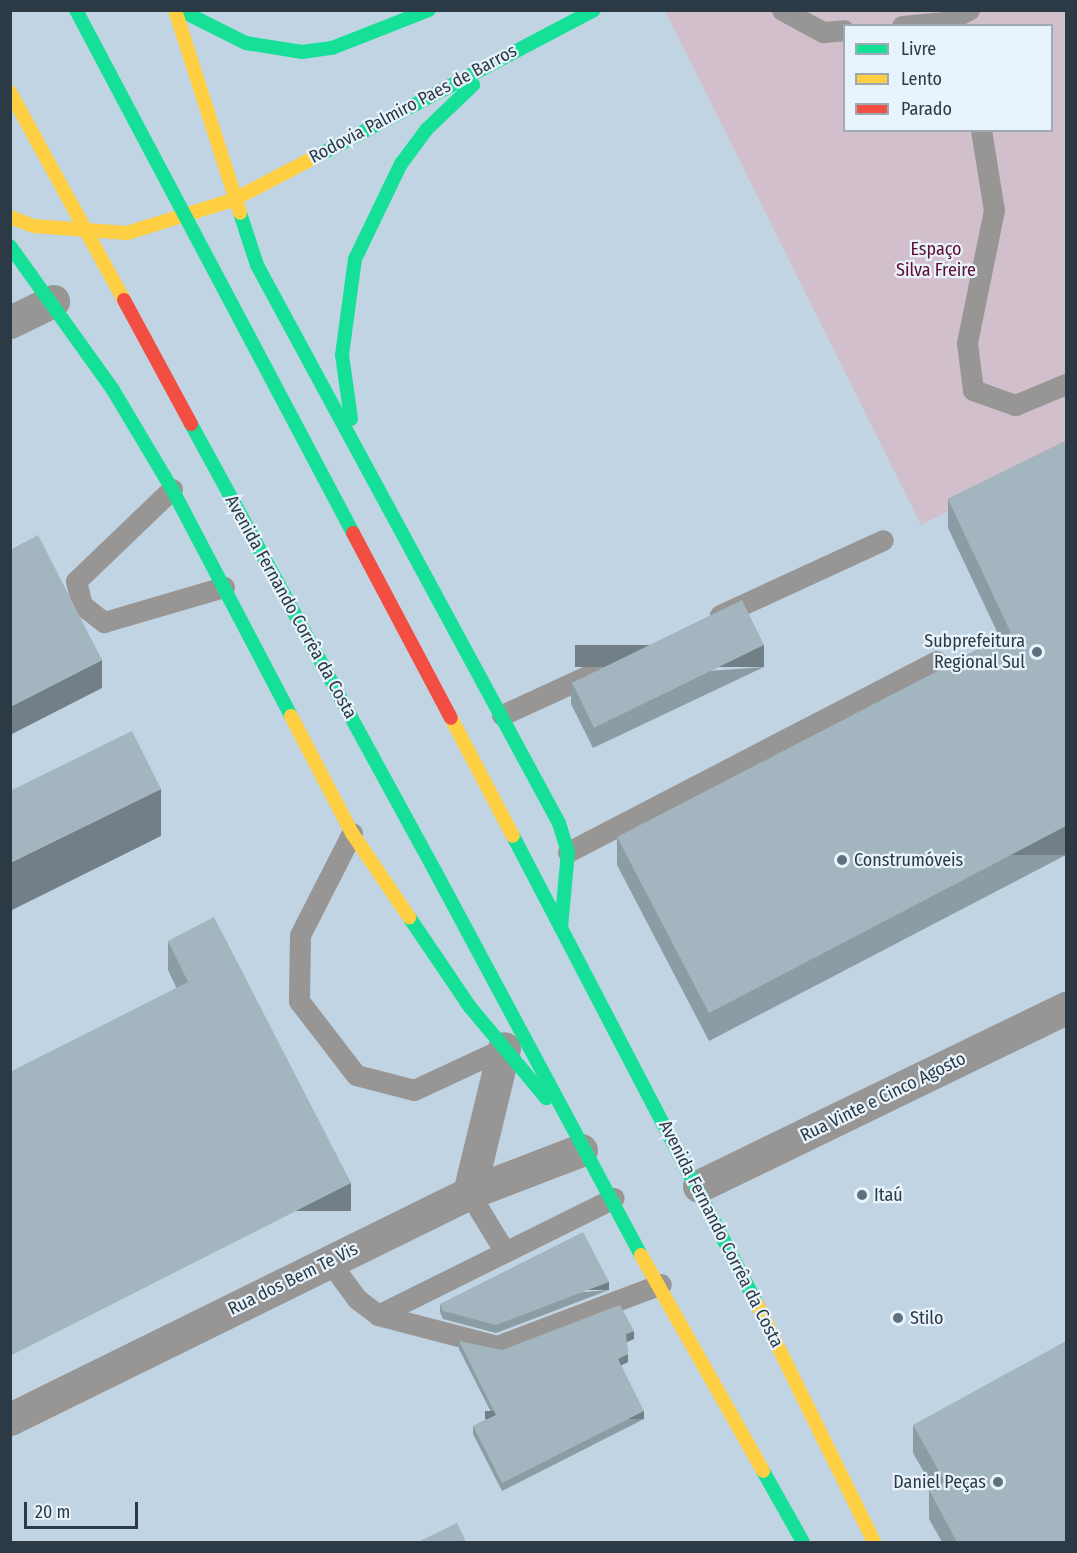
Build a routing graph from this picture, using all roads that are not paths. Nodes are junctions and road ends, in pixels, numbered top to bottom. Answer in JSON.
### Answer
{"nodes":[{"id":1,"x":76,"y":10,"type":"edge"},
{"id":2,"x":175,"y":10,"type":"edge"},
{"id":3,"x":180,"y":10,"type":"edge"},
{"id":4,"x":429,"y":10,"type":"edge"},
{"id":5,"x":594,"y":10,"type":"edge"},
{"id":6,"x":782,"y":10,"type":"edge"},
{"id":7,"x":969,"y":10,"type":"edge"},
{"id":8,"x":946,"y":24,"type":"edge"},
{"id":9,"x":843,"y":30,"type":"edge"},
{"id":10,"x":532,"y":41,"type":"junction"},
{"id":11,"x":10,"y":92,"type":"edge"},
{"id":12,"x":981,"y":132,"type":"edge"},
{"id":13,"x":234,"y":200,"type":"junction"},
{"id":14,"x":10,"y":217,"type":"edge"},
{"id":15,"x":10,"y":246,"type":"edge"},
{"id":16,"x":53,"y":301,"type":"junction"},
{"id":17,"x":10,"y":322,"type":"edge"},
{"id":18,"x":1066,"y":384,"type":"edge"},
{"id":19,"x":358,"y":450,"type":"junction"},
{"id":20,"x":172,"y":489,"type":"junction"},
{"id":21,"x":883,"y":540,"type":"dead end"},
{"id":22,"x":225,"y":587,"type":"junction"},
{"id":23,"x":701,"y":624,"type":"edge"},
{"id":24,"x":936,"y":661,"type":"dead end"},
{"id":25,"x":615,"y":663,"type":"edge"},
{"id":26,"x":502,"y":715,"type":"junction"},
{"id":27,"x":352,"y":833,"type":"junction"},
{"id":28,"x":568,"y":852,"type":"junction"},
{"id":29,"x":561,"y":928,"type":"junction"},
{"id":30,"x":1066,"y":1008,"type":"edge"},
{"id":31,"x":504,"y":1048,"type":"junction"},
{"id":32,"x":574,"y":1136,"type":"junction"},
{"id":33,"x":699,"y":1186,"type":"junction"},
{"id":34,"x":470,"y":1193,"type":"junction"},
{"id":35,"x":614,"y":1198,"type":"junction"},
{"id":36,"x":505,"y":1252,"type":"junction"},
{"id":37,"x":329,"y":1261,"type":"junction"},
{"id":38,"x":661,"y":1284,"type":"junction"},
{"id":39,"x":378,"y":1315,"type":"junction"},
{"id":40,"x":10,"y":1419,"type":"edge"},
{"id":41,"x":803,"y":1542,"type":"edge"},
{"id":42,"x":874,"y":1542,"type":"edge"}],
"edges":[{"from":1,"to":29,"type":"main road","name":"Avenida Fernando Corrêa da Costa","bridge":true},
{"from":2,"to":13,"type":"main road"},
{"from":3,"to":4,"type":"main road"},
{"from":5,"to":10,"type":"main road","name":"Rodovia Palmiro Paes de Barros"},
{"from":6,"to":9,"type":"lane"},
{"from":7,"to":8,"type":"lane"},
{"from":10,"to":13,"type":"main road","name":"Rodovia Palmiro Paes de Barros"},
{"from":10,"to":19,"type":"main road"},
{"from":11,"to":32,"type":"main road","name":"Avenida Fernando Corrêa da Costa","bridge":true},
{"from":12,"to":18,"type":"lane"},
{"from":13,"to":14,"type":"main road","name":"Rodovia Palmiro Paes de Barros"},
{"from":13,"to":19,"type":"main road"},
{"from":15,"to":16,"type":"main road","name":"Avenida Fernando Corrêa da Costa"},
{"from":16,"to":17,"type":"street"},
{"from":16,"to":20,"type":"main road","name":"Avenida Fernando Corrêa da Costa"},
{"from":19,"to":26,"type":"main road"},
{"from":20,"to":22,"type":"main road","name":"Avenida Fernando Corrêa da Costa"},
{"from":20,"to":22,"type":"lane"},
{"from":21,"to":23,"type":"lane"},
{"from":22,"to":27,"type":"main road","name":"Avenida Fernando Corrêa da Costa"},
{"from":24,"to":28,"type":"lane"},
{"from":25,"to":26,"type":"lane"},
{"from":26,"to":28,"type":"main road"},
{"from":27,"to":31,"type":"main road","name":"Avenida Fernando Corrêa da Costa"},
{"from":27,"to":31,"type":"lane"},
{"from":28,"to":29,"type":"main road"},
{"from":29,"to":33,"type":"main road","name":"Avenida Fernando Corrêa da Costa"},
{"from":30,"to":33,"type":"street","name":"Rua Vinte e Cinco Agosto"},
{"from":31,"to":32,"type":"main road","name":"Avenida Fernando Corrêa da Costa"},
{"from":31,"to":34,"type":"street"},
{"from":32,"to":34,"type":"street","name":"Rua dos Bem Te Vis"},
{"from":32,"to":35,"type":"main road","name":"Avenida Fernando Corrêa da Costa"},
{"from":33,"to":42,"type":"main road","name":"Avenida Fernando Corrêa da Costa"},
{"from":34,"to":36,"type":"lane"},
{"from":34,"to":37,"type":"street","name":"Rua dos Bem Te Vis"},
{"from":35,"to":36,"type":"lane"},
{"from":35,"to":38,"type":"main road","name":"Avenida Fernando Corrêa da Costa"},
{"from":36,"to":39,"type":"lane"},
{"from":37,"to":39,"type":"lane"},
{"from":37,"to":40,"type":"street","name":"Rua dos Bem Te Vis"},
{"from":38,"to":39,"type":"lane"},
{"from":38,"to":41,"type":"main road","name":"Avenida Fernando Corrêa da Costa"}]}
